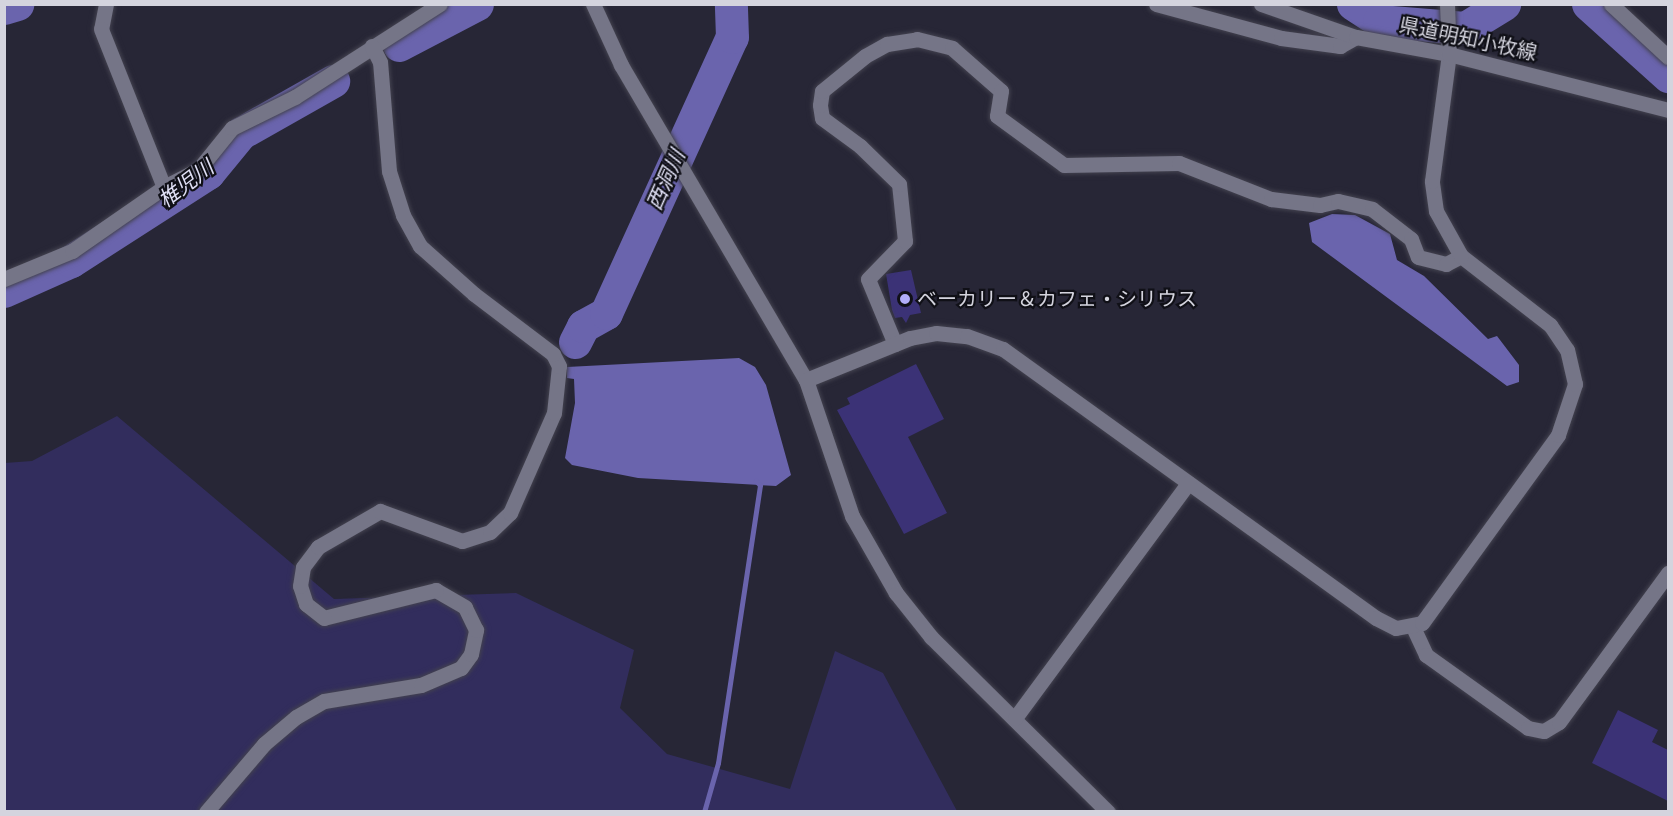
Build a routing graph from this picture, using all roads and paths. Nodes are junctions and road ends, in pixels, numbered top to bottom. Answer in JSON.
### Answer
{"nodes":[{"id":1,"x":106,"y":4,"type":"edge"},
{"id":2,"x":440,"y":4,"type":"edge"},
{"id":3,"x":593,"y":4,"type":"edge"},
{"id":4,"x":1155,"y":4,"type":"edge"},
{"id":5,"x":1261,"y":4,"type":"edge"},
{"id":6,"x":1447,"y":4,"type":"edge"},
{"id":7,"x":1611,"y":4,"type":"edge"},
{"id":8,"x":1356,"y":37,"type":"junction"},
{"id":9,"x":372,"y":46,"type":"junction"},
{"id":10,"x":1449,"y":48,"type":"junction"},
{"id":11,"x":1668,"y":57,"type":"edge"},
{"id":12,"x":1668,"y":110,"type":"edge"},
{"id":13,"x":164,"y":187,"type":"junction"},
{"id":14,"x":1461,"y":256,"type":"junction"},
{"id":15,"x":4,"y":279,"type":"edge"},
{"id":16,"x":895,"y":344,"type":"junction"},
{"id":17,"x":806,"y":380,"type":"junction"},
{"id":18,"x":1188,"y":483,"type":"junction"},
{"id":19,"x":1668,"y":573,"type":"edge"},
{"id":20,"x":1413,"y":627,"type":"junction"},
{"id":21,"x":1015,"y":718,"type":"junction"},
{"id":22,"x":206,"y":812,"type":"edge"},
{"id":23,"x":1108,"y":812,"type":"edge"}],
"edges":[{"from":1,"to":13,"type":"street"},
{"from":2,"to":9,"type":"street"},
{"from":3,"to":17,"type":"street"},
{"from":4,"to":8,"type":"street"},
{"from":5,"to":8,"type":"street","name":"県道明知小牧線"},
{"from":6,"to":10,"type":"street"},
{"from":7,"to":11,"type":"street"},
{"from":8,"to":10,"type":"street","name":"県道明知小牧線"},
{"from":9,"to":13,"type":"street"},
{"from":9,"to":22,"type":"street"},
{"from":10,"to":12,"type":"street","name":"県道明知小牧線"},
{"from":10,"to":14,"type":"street"},
{"from":13,"to":15,"type":"street"},
{"from":14,"to":16,"type":"street"},
{"from":14,"to":20,"type":"street"},
{"from":16,"to":17,"type":"street"},
{"from":16,"to":18,"type":"street"},
{"from":17,"to":21,"type":"street"},
{"from":18,"to":20,"type":"street"},
{"from":18,"to":21,"type":"street"},
{"from":19,"to":20,"type":"street"},
{"from":21,"to":23,"type":"street"}]}
